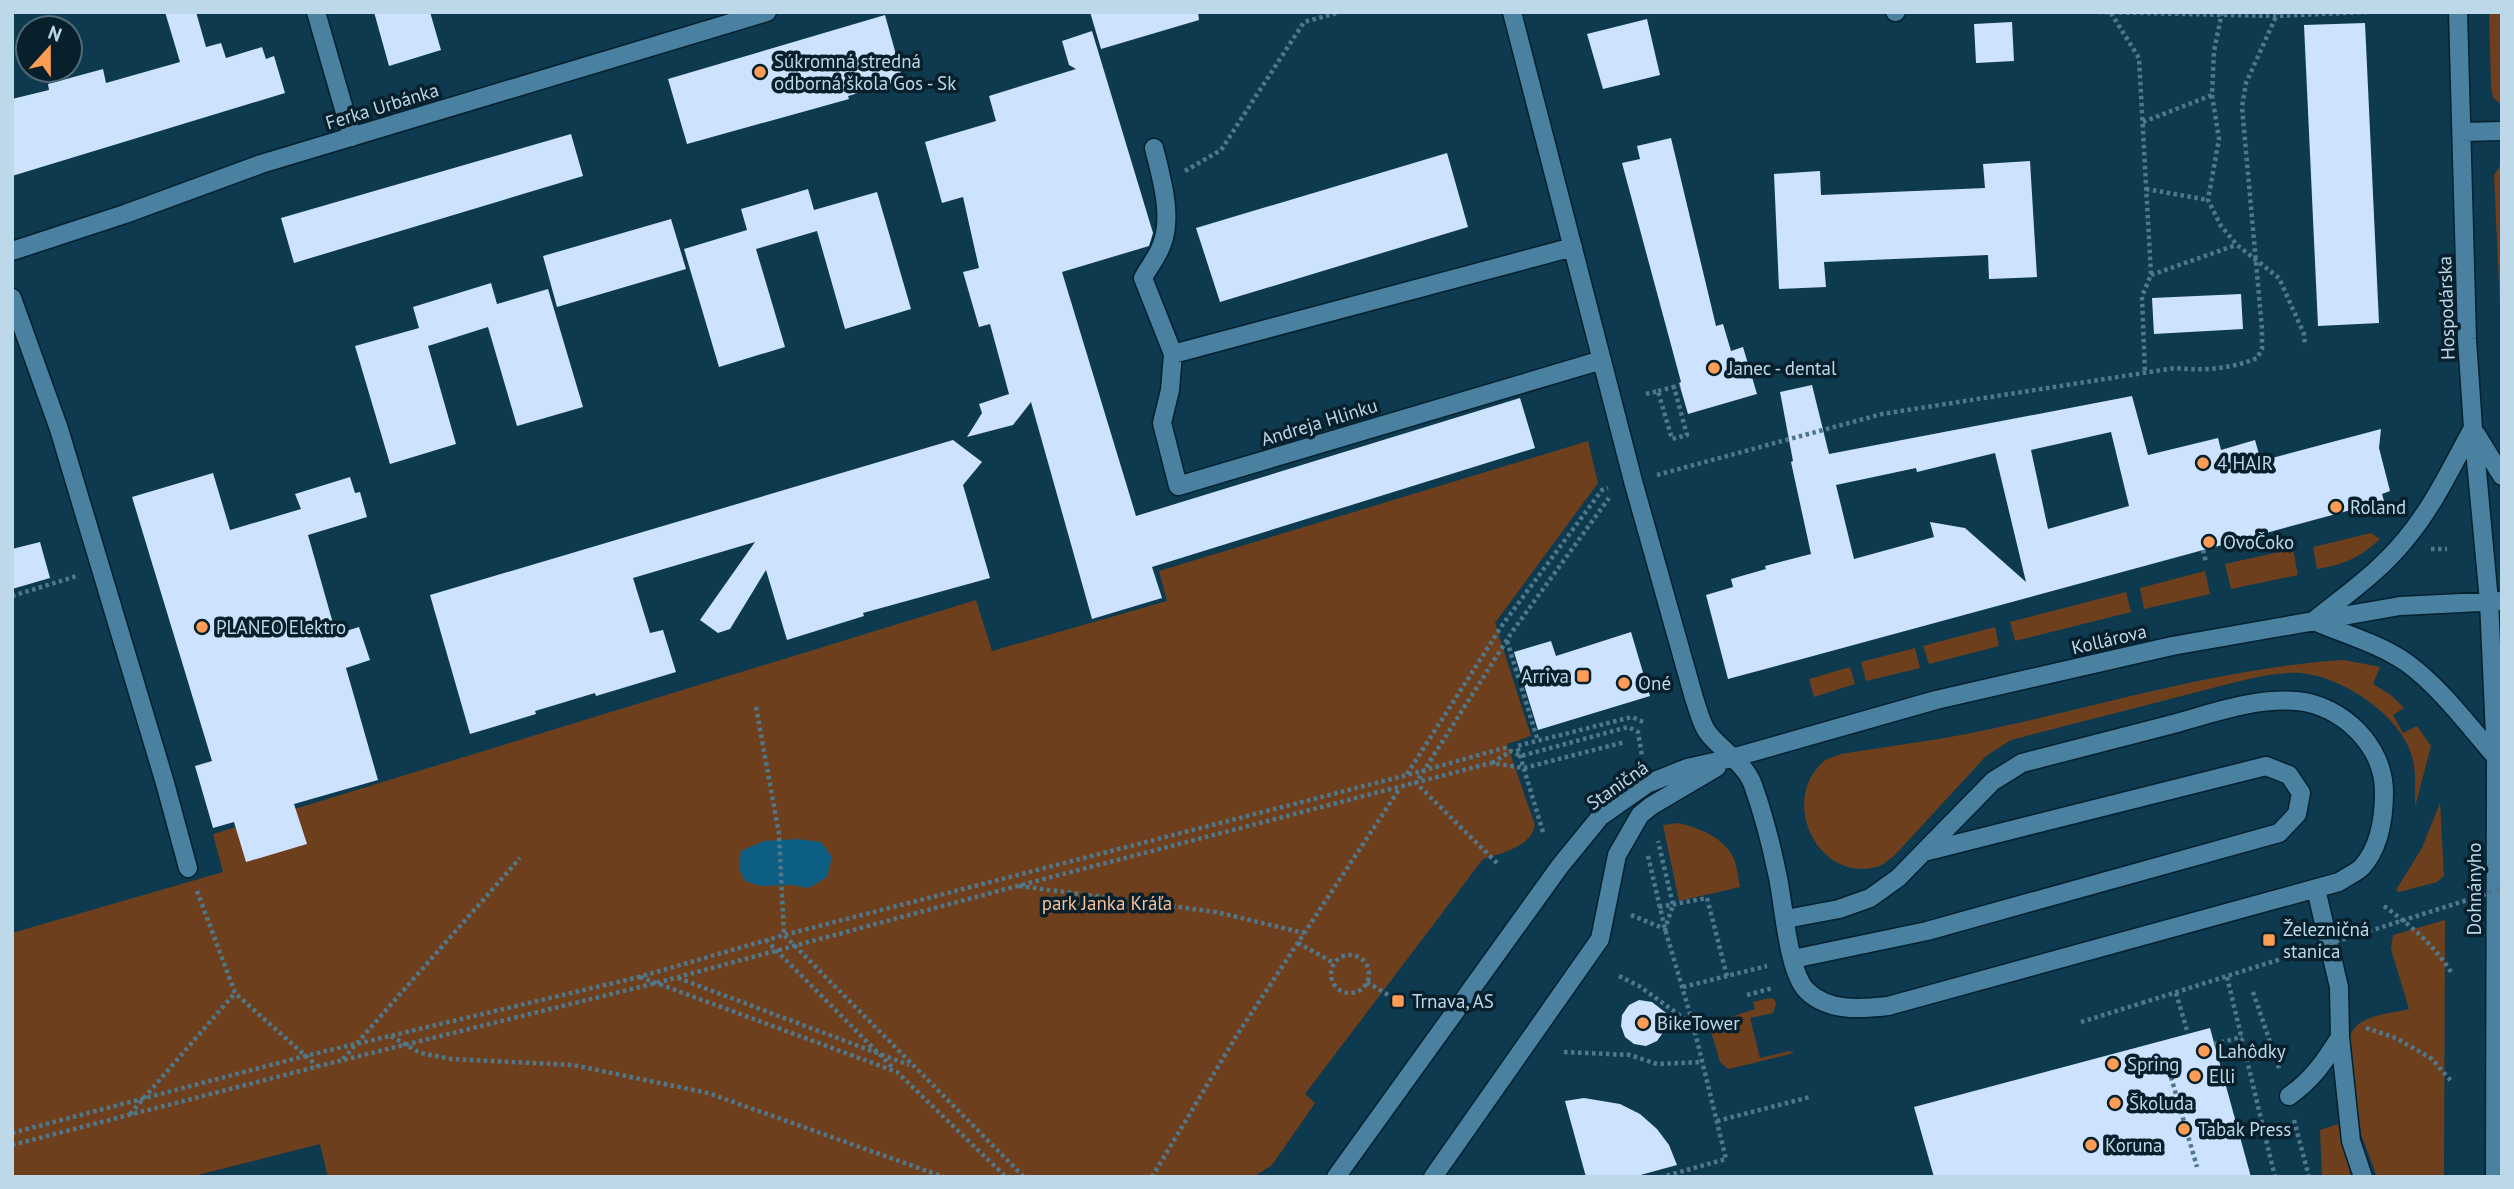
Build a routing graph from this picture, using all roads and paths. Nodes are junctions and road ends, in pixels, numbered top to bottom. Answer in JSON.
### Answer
{"nodes":[{"id":1,"x":317,"y":12,"type":"edge"},
{"id":2,"x":767,"y":12,"type":"edge"},
{"id":3,"x":1340,"y":12,"type":"edge"},
{"id":4,"x":1512,"y":12,"type":"edge"},
{"id":5,"x":2098,"y":12,"type":"edge"},
{"id":6,"x":2369,"y":12,"type":"edge"},
{"id":7,"x":2458,"y":12,"type":"edge"},
{"id":8,"x":2111,"y":13,"type":"edge"},
{"id":9,"x":2222,"y":13,"type":"edge"},
{"id":10,"x":2276,"y":14,"type":"edge"},
{"id":11,"x":2212,"y":95,"type":"junction"},
{"id":12,"x":2143,"y":122,"type":"junction"},
{"id":13,"x":2502,"y":131,"type":"edge"},
{"id":14,"x":2462,"y":132,"type":"junction"},
{"id":15,"x":352,"y":137,"type":"junction"},
{"id":16,"x":1154,"y":148,"type":"dead end"},
{"id":17,"x":1163,"y":184,"type":"junction"},
{"id":18,"x":2146,"y":189,"type":"junction"},
{"id":19,"x":2208,"y":200,"type":"junction"},
{"id":20,"x":2236,"y":245,"type":"junction"},
{"id":21,"x":1573,"y":247,"type":"junction"},
{"id":22,"x":12,"y":251,"type":"edge"},
{"id":23,"x":2256,"y":260,"type":"junction"},
{"id":24,"x":2151,"y":275,"type":"junction"},
{"id":25,"x":12,"y":298,"type":"edge"},
{"id":26,"x":2305,"y":346,"type":"dead end"},
{"id":27,"x":1174,"y":354,"type":"junction"},
{"id":28,"x":1602,"y":359,"type":"junction"},
{"id":29,"x":2145,"y":374,"type":"junction"},
{"id":30,"x":1658,"y":391,"type":"junction"},
{"id":31,"x":1646,"y":394,"type":"dead end"},
{"id":32,"x":2473,"y":428,"type":"junction"},
{"id":33,"x":1660,"y":474,"type":"dead end"},
{"id":34,"x":2502,"y":476,"type":"edge"},
{"id":35,"x":1608,"y":488,"type":"dead end"},
{"id":36,"x":1610,"y":498,"type":"dead end"},
{"id":37,"x":2203,"y":550,"type":"dead end"},
{"id":38,"x":2206,"y":562,"type":"dead end"},
{"id":39,"x":101,"y":569,"type":"junction"},
{"id":40,"x":12,"y":596,"type":"edge"},
{"id":41,"x":2495,"y":601,"type":"edge"},
{"id":42,"x":2314,"y":621,"type":"junction"},
{"id":43,"x":1506,"y":641,"type":"junction"},
{"id":44,"x":756,"y":707,"type":"dead end"},
{"id":45,"x":1646,"y":723,"type":"dead end"},
{"id":46,"x":1538,"y":741,"type":"junction"},
{"id":47,"x":1625,"y":742,"type":"dead end"},
{"id":48,"x":1517,"y":746,"type":"junction"},
{"id":49,"x":1511,"y":751,"type":"junction"},
{"id":50,"x":1641,"y":751,"type":"dead end"},
{"id":51,"x":2499,"y":752,"type":"edge"},
{"id":52,"x":1521,"y":756,"type":"junction"},
{"id":53,"x":1732,"y":758,"type":"junction"},
{"id":54,"x":1491,"y":764,"type":"junction"},
{"id":55,"x":1524,"y":768,"type":"junction"},
{"id":56,"x":1423,"y":770,"type":"junction"},
{"id":57,"x":1406,"y":775,"type":"junction"},
{"id":58,"x":1416,"y":783,"type":"junction"},
{"id":59,"x":1400,"y":787,"type":"junction"},
{"id":60,"x":1655,"y":828,"type":"dead end"},
{"id":61,"x":1543,"y":832,"type":"dead end"},
{"id":62,"x":1646,"y":848,"type":"dead end"},
{"id":63,"x":1924,"y":852,"type":"junction"},
{"id":64,"x":520,"y":858,"type":"dead end"},
{"id":65,"x":1497,"y":863,"type":"dead end"},
{"id":66,"x":188,"y":868,"type":"joint"},
{"id":67,"x":1017,"y":886,"type":"junction"},
{"id":68,"x":2316,"y":889,"type":"junction"},
{"id":69,"x":2502,"y":889,"type":"edge"},
{"id":70,"x":1672,"y":905,"type":"junction"},
{"id":71,"x":2384,"y":906,"type":"dead end"},
{"id":72,"x":1660,"y":907,"type":"junction"},
{"id":73,"x":1626,"y":912,"type":"dead end"},
{"id":74,"x":1786,"y":919,"type":"junction"},
{"id":75,"x":1665,"y":929,"type":"junction"},
{"id":76,"x":1304,"y":933,"type":"junction"},
{"id":77,"x":784,"y":935,"type":"junction"},
{"id":78,"x":766,"y":940,"type":"junction"},
{"id":79,"x":1298,"y":943,"type":"junction"},
{"id":80,"x":793,"y":946,"type":"junction"},
{"id":81,"x":777,"y":950,"type":"junction"},
{"id":82,"x":1793,"y":958,"type":"junction"},
{"id":83,"x":1334,"y":963,"type":"junction"},
{"id":84,"x":1760,"y":968,"type":"dead end"},
{"id":85,"x":2451,"y":972,"type":"dead end"},
{"id":86,"x":1619,"y":976,"type":"dead end"},
{"id":87,"x":1727,"y":976,"type":"junction"},
{"id":88,"x":639,"y":977,"type":"junction"},
{"id":89,"x":2227,"y":977,"type":"junction"},
{"id":90,"x":678,"y":978,"type":"junction"},
{"id":91,"x":1367,"y":982,"type":"junction"},
{"id":92,"x":656,"y":983,"type":"junction"},
{"id":93,"x":1683,"y":988,"type":"junction"},
{"id":94,"x":1769,"y":989,"type":"dead end"},
{"id":95,"x":235,"y":993,"type":"junction"},
{"id":96,"x":2176,"y":993,"type":"junction"},
{"id":97,"x":1747,"y":995,"type":"dead end"},
{"id":98,"x":1398,"y":1001,"type":"dead end"},
{"id":99,"x":2339,"y":1017,"type":"junction"},
{"id":100,"x":2081,"y":1022,"type":"dead end"},
{"id":101,"x":1693,"y":1024,"type":"junction"},
{"id":102,"x":2188,"y":1034,"type":"dead end"},
{"id":103,"x":391,"y":1036,"type":"junction"},
{"id":104,"x":2242,"y":1037,"type":"junction"},
{"id":105,"x":2340,"y":1037,"type":"junction"},
{"id":106,"x":358,"y":1044,"type":"junction"},
{"id":107,"x":406,"y":1044,"type":"junction"},
{"id":108,"x":2214,"y":1044,"type":"dead end"},
{"id":109,"x":1564,"y":1052,"type":"dead end"},
{"id":110,"x":878,"y":1053,"type":"junction"},
{"id":111,"x":305,"y":1056,"type":"junction"},
{"id":112,"x":343,"y":1060,"type":"junction"},
{"id":113,"x":1702,"y":1062,"type":"junction"},
{"id":114,"x":317,"y":1066,"type":"junction"},
{"id":115,"x":914,"y":1066,"type":"junction"},
{"id":116,"x":897,"y":1072,"type":"junction"},
{"id":117,"x":2171,"y":1077,"type":"dead end"},
{"id":118,"x":2451,"y":1081,"type":"dead end"},
{"id":119,"x":2288,"y":1096,"type":"dead end"},
{"id":120,"x":1810,"y":1097,"type":"dead end"},
{"id":121,"x":141,"y":1100,"type":"junction"},
{"id":122,"x":129,"y":1115,"type":"junction"},
{"id":123,"x":1717,"y":1121,"type":"junction"},
{"id":124,"x":12,"y":1133,"type":"edge"},
{"id":125,"x":12,"y":1145,"type":"edge"},
{"id":126,"x":2197,"y":1167,"type":"dead end"},
{"id":127,"x":944,"y":1177,"type":"edge"},
{"id":128,"x":1006,"y":1177,"type":"edge"},
{"id":129,"x":1024,"y":1177,"type":"edge"},
{"id":130,"x":1152,"y":1177,"type":"edge"},
{"id":131,"x":1336,"y":1177,"type":"edge"},
{"id":132,"x":1433,"y":1177,"type":"edge"},
{"id":133,"x":1661,"y":1177,"type":"edge"},
{"id":134,"x":2276,"y":1177,"type":"edge"},
{"id":135,"x":2363,"y":1177,"type":"edge"},
{"id":136,"x":2495,"y":1177,"type":"edge"}],
"edges":[{"from":1,"to":15,"type":"street"},
{"from":2,"to":15,"type":"street","name":"Ferka Urbánka"},
{"from":3,"to":17,"type":"path"},
{"from":4,"to":21,"type":"street"},
{"from":5,"to":8,"type":"path"},
{"from":6,"to":10,"type":"path"},
{"from":7,"to":14,"type":"street","name":"Hospodárska"},
{"from":8,"to":9,"type":"path"},
{"from":8,"to":12,"type":"path"},
{"from":9,"to":10,"type":"path"},
{"from":9,"to":11,"type":"path"},
{"from":10,"to":23,"type":"path"},
{"from":11,"to":12,"type":"path"},
{"from":11,"to":19,"type":"path"},
{"from":12,"to":18,"type":"path"},
{"from":13,"to":14,"type":"street"},
{"from":14,"to":32,"type":"street","name":"Hospodárska"},
{"from":15,"to":22,"type":"street","name":"Ferka Urbánka"},
{"from":16,"to":17,"type":"street","name":"Andreja Hlinku"},
{"from":17,"to":27,"type":"street","name":"Andreja Hlinku"},
{"from":18,"to":19,"type":"path"},
{"from":18,"to":24,"type":"path"},
{"from":19,"to":20,"type":"path"},
{"from":20,"to":23,"type":"path"},
{"from":20,"to":24,"type":"path"},
{"from":21,"to":27,"type":"street"},
{"from":21,"to":28,"type":"street"},
{"from":23,"to":26,"type":"path"},
{"from":23,"to":29,"type":"path"},
{"from":24,"to":29,"type":"path"},
{"from":25,"to":39,"type":"street"},
{"from":27,"to":28,"type":"street","name":"Andreja Hlinku"},
{"from":28,"to":53,"type":"street"},
{"from":29,"to":33,"type":"path"},
{"from":30,"to":30,"type":"path"},
{"from":30,"to":31,"type":"path"},
{"from":32,"to":34,"type":"street"},
{"from":32,"to":41,"type":"street","name":"Hospodárska"},
{"from":32,"to":42,"type":"street"},
{"from":35,"to":57,"type":"path"},
{"from":36,"to":43,"type":"path"},
{"from":37,"to":38,"type":"path"},
{"from":39,"to":40,"type":"path"},
{"from":39,"to":66,"type":"street"},
{"from":41,"to":42,"type":"street","name":"Kollárova"},
{"from":41,"to":51,"type":"street","name":"Dohnányho"},
{"from":42,"to":51,"type":"street"},
{"from":42,"to":53,"type":"street","name":"Kollárova"},
{"from":43,"to":46,"type":"path"},
{"from":43,"to":56,"type":"path"},
{"from":44,"to":77,"type":"path"},
{"from":45,"to":46,"type":"path"},
{"from":46,"to":48,"type":"path"},
{"from":47,"to":55,"type":"path"},
{"from":48,"to":49,"type":"path"},
{"from":48,"to":52,"type":"path"},
{"from":49,"to":52,"type":"path"},
{"from":49,"to":54,"type":"path"},
{"from":49,"to":56,"type":"path"},
{"from":50,"to":52,"type":"path"},
{"from":51,"to":136,"type":"street","name":"Dohnányho"},
{"from":52,"to":55,"type":"path"},
{"from":53,"to":74,"type":"street"},
{"from":53,"to":131,"type":"street","name":"Staničná"},
{"from":53,"to":132,"type":"street","name":"Staničná"},
{"from":54,"to":55,"type":"path"},
{"from":54,"to":58,"type":"path"},
{"from":55,"to":61,"type":"path"},
{"from":56,"to":57,"type":"path"},
{"from":56,"to":58,"type":"path"},
{"from":57,"to":77,"type":"path"},
{"from":58,"to":59,"type":"path"},
{"from":58,"to":65,"type":"path"},
{"from":59,"to":67,"type":"path"},
{"from":59,"to":76,"type":"path"},
{"from":60,"to":70,"type":"path"},
{"from":62,"to":72,"type":"path"},
{"from":63,"to":68,"type":"street"},
{"from":63,"to":74,"type":"street"},
{"from":63,"to":82,"type":"street"},
{"from":64,"to":106,"type":"path"},
{"from":66,"to":95,"type":"path"},
{"from":67,"to":76,"type":"path"},
{"from":67,"to":80,"type":"path"},
{"from":68,"to":82,"type":"street"},
{"from":68,"to":99,"type":"street"},
{"from":69,"to":89,"type":"path","bridge":true},
{"from":70,"to":72,"type":"path"},
{"from":70,"to":75,"type":"path"},
{"from":70,"to":87,"type":"path"},
{"from":71,"to":85,"type":"path"},
{"from":72,"to":75,"type":"path"},
{"from":73,"to":75,"type":"path"},
{"from":74,"to":82,"type":"street"},
{"from":75,"to":93,"type":"path"},
{"from":76,"to":79,"type":"path"},
{"from":77,"to":78,"type":"path"},
{"from":77,"to":80,"type":"path"},
{"from":78,"to":81,"type":"path"},
{"from":78,"to":88,"type":"path"},
{"from":79,"to":83,"type":"path"},
{"from":79,"to":130,"type":"path"},
{"from":80,"to":81,"type":"path"},
{"from":80,"to":115,"type":"path"},
{"from":81,"to":90,"type":"path"},
{"from":81,"to":110,"type":"path"},
{"from":83,"to":91,"type":"path"},
{"from":83,"to":91,"type":"path"},
{"from":84,"to":87,"type":"path"},
{"from":86,"to":101,"type":"path"},
{"from":87,"to":93,"type":"path"},
{"from":88,"to":92,"type":"path"},
{"from":88,"to":103,"type":"path"},
{"from":89,"to":96,"type":"path","bridge":true},
{"from":89,"to":104,"type":"path"},
{"from":90,"to":92,"type":"path"},
{"from":90,"to":110,"type":"path"},
{"from":91,"to":98,"type":"path"},
{"from":92,"to":107,"type":"path"},
{"from":92,"to":116,"type":"path"},
{"from":93,"to":101,"type":"path"},
{"from":94,"to":97,"type":"path"},
{"from":95,"to":111,"type":"path"},
{"from":95,"to":121,"type":"path"},
{"from":96,"to":100,"type":"path","bridge":true},
{"from":96,"to":102,"type":"path"},
{"from":99,"to":105,"type":"street"},
{"from":99,"to":118,"type":"path"},
{"from":101,"to":113,"type":"path"},
{"from":103,"to":106,"type":"path"},
{"from":103,"to":107,"type":"path"},
{"from":104,"to":108,"type":"path"},
{"from":104,"to":134,"type":"path"},
{"from":105,"to":119,"type":"street"},
{"from":105,"to":135,"type":"street"},
{"from":106,"to":111,"type":"path"},
{"from":106,"to":112,"type":"path"},
{"from":107,"to":112,"type":"path"},
{"from":107,"to":127,"type":"path"},
{"from":109,"to":113,"type":"path"},
{"from":110,"to":115,"type":"path"},
{"from":110,"to":116,"type":"path"},
{"from":111,"to":114,"type":"path"},
{"from":111,"to":121,"type":"path"},
{"from":112,"to":114,"type":"path"},
{"from":113,"to":123,"type":"path"},
{"from":114,"to":122,"type":"path"},
{"from":115,"to":129,"type":"path"},
{"from":116,"to":128,"type":"path"},
{"from":117,"to":126,"type":"path"},
{"from":120,"to":123,"type":"path"},
{"from":121,"to":122,"type":"path"},
{"from":121,"to":124,"type":"path"},
{"from":122,"to":125,"type":"path"},
{"from":123,"to":133,"type":"path"}]}
